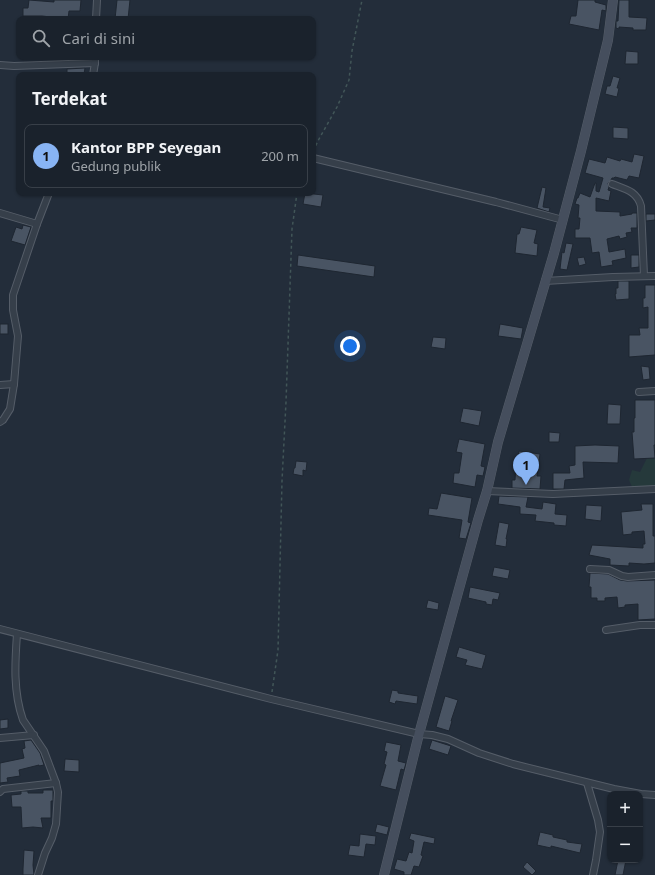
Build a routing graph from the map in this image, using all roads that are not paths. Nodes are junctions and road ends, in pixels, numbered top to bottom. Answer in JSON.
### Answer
{"nodes":[{"id":1,"x":97,"y":0,"type":"edge"},
{"id":2,"x":613,"y":0,"type":"edge"},
{"id":3,"x":96,"y":16,"type":"edge"},
{"id":4,"x":95,"y":60,"type":"edge"},
{"id":5,"x":0,"y":65,"type":"edge"},
{"id":6,"x":93,"y":72,"type":"edge"},
{"id":7,"x":316,"y":159,"type":"edge"},
{"id":8,"x":612,"y":184,"type":"dead end"},
{"id":9,"x":48,"y":196,"type":"edge"},
{"id":10,"x":0,"y":213,"type":"edge"},
{"id":11,"x":563,"y":220,"type":"junction"},
{"id":12,"x":37,"y":224,"type":"junction"},
{"id":13,"x":644,"y":276,"type":"junction"},
{"id":14,"x":655,"y":276,"type":"edge"},
{"id":15,"x":545,"y":281,"type":"junction"},
{"id":16,"x":14,"y":384,"type":"junction"},
{"id":17,"x":0,"y":385,"type":"edge"},
{"id":18,"x":655,"y":391,"type":"edge"},
{"id":19,"x":639,"y":392,"type":"dead end"},
{"id":20,"x":0,"y":422,"type":"edge"},
{"id":21,"x":655,"y":489,"type":"edge"},
{"id":22,"x":487,"y":491,"type":"junction"},
{"id":23,"x":590,"y":569,"type":"dead end"},
{"id":24,"x":655,"y":575,"type":"edge"},
{"id":25,"x":655,"y":625,"type":"edge"},
{"id":26,"x":0,"y":629,"type":"edge"},
{"id":27,"x":606,"y":630,"type":"dead end"},
{"id":28,"x":17,"y":634,"type":"junction"},
{"id":29,"x":419,"y":734,"type":"junction"},
{"id":30,"x":34,"y":735,"type":"junction"},
{"id":31,"x":0,"y":738,"type":"edge"},
{"id":32,"x":587,"y":782,"type":"junction"},
{"id":33,"x":56,"y":783,"type":"junction"},
{"id":34,"x":0,"y":792,"type":"edge"},
{"id":35,"x":655,"y":795,"type":"edge"},
{"id":36,"x":38,"y":875,"type":"edge"},
{"id":37,"x":384,"y":875,"type":"edge"},
{"id":38,"x":593,"y":875,"type":"edge"}],
"edges":[{"from":1,"to":3,"type":"street"},
{"from":2,"to":11,"type":"main road"},
{"from":4,"to":5,"type":"street"},
{"from":4,"to":6,"type":"street"},
{"from":7,"to":11,"type":"street"},
{"from":8,"to":13,"type":"street"},
{"from":9,"to":12,"type":"street"},
{"from":10,"to":12,"type":"street"},
{"from":11,"to":15,"type":"main road"},
{"from":12,"to":16,"type":"street"},
{"from":13,"to":14,"type":"street"},
{"from":13,"to":15,"type":"street"},
{"from":15,"to":22,"type":"main road"},
{"from":16,"to":17,"type":"street"},
{"from":16,"to":20,"type":"street"},
{"from":18,"to":19,"type":"street"},
{"from":21,"to":22,"type":"street"},
{"from":22,"to":29,"type":"main road"},
{"from":23,"to":24,"type":"street"},
{"from":25,"to":27,"type":"street"},
{"from":26,"to":28,"type":"street"},
{"from":28,"to":29,"type":"street"},
{"from":28,"to":30,"type":"street"},
{"from":29,"to":32,"type":"street"},
{"from":29,"to":37,"type":"main road"},
{"from":30,"to":31,"type":"street"},
{"from":30,"to":33,"type":"street"},
{"from":32,"to":35,"type":"street"},
{"from":32,"to":38,"type":"street"},
{"from":33,"to":34,"type":"street"},
{"from":33,"to":36,"type":"street"}]}
